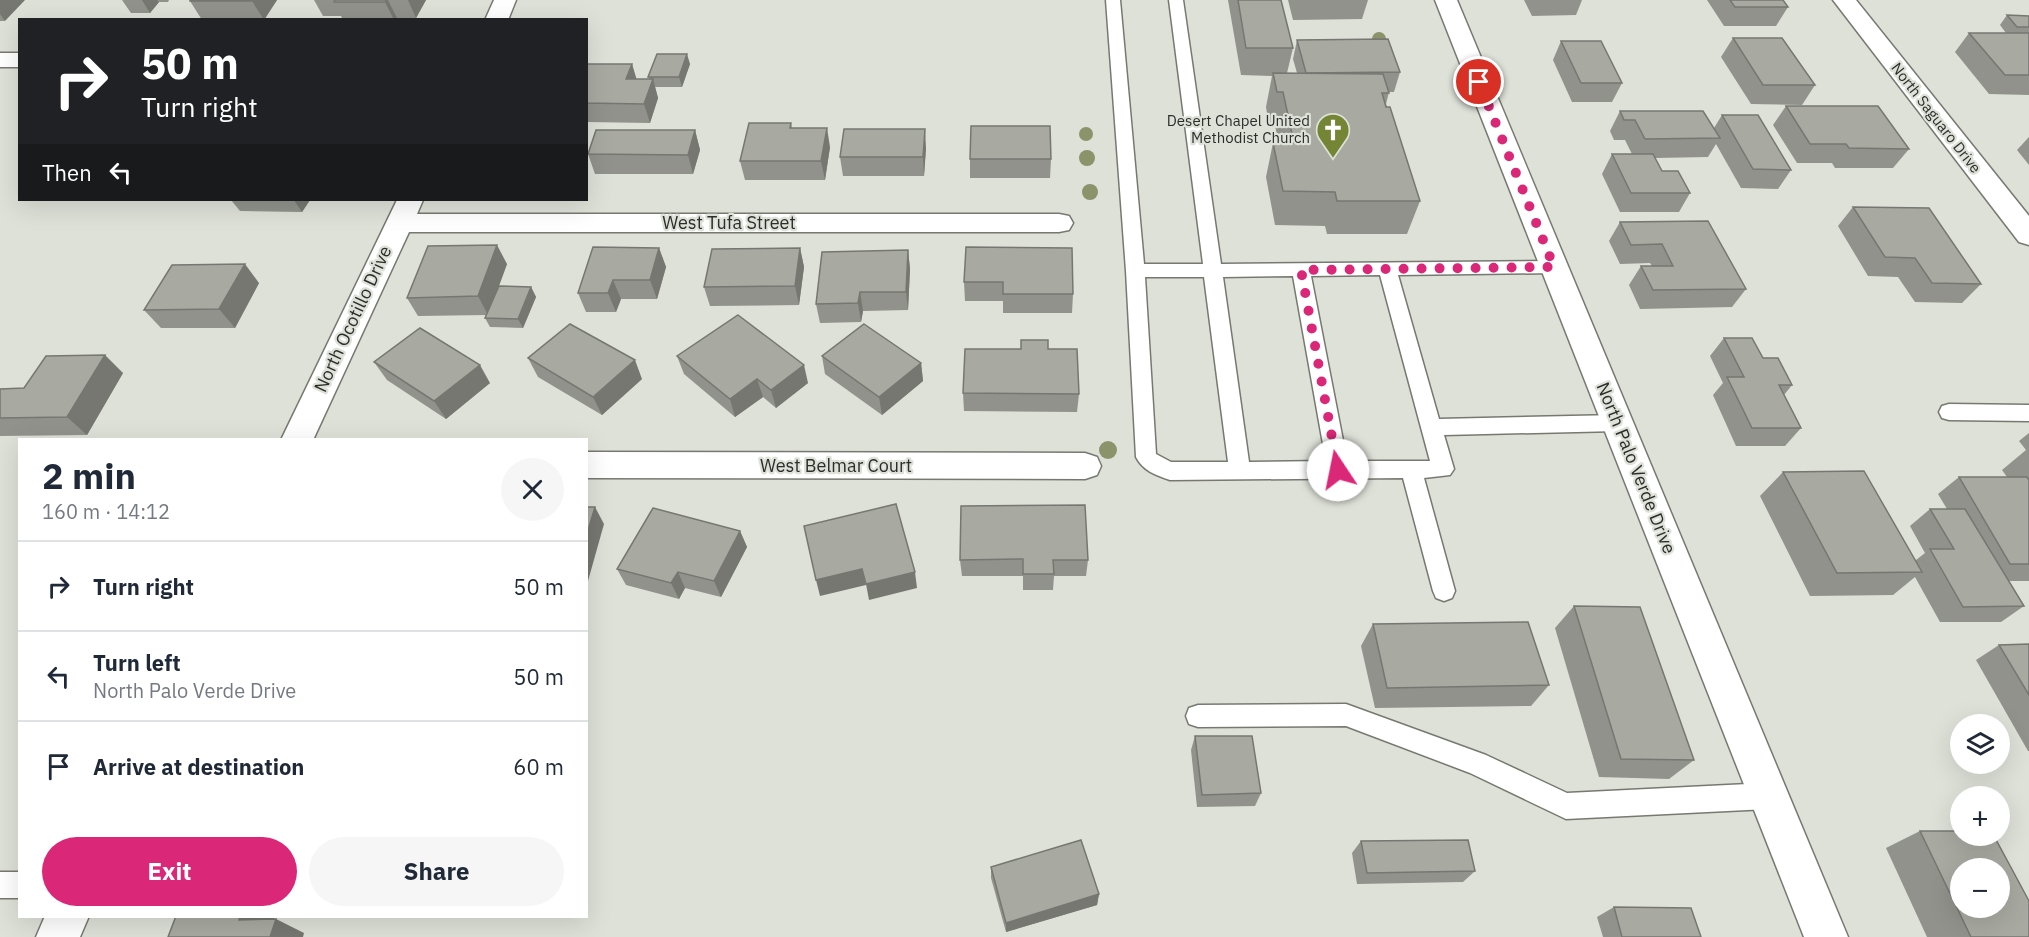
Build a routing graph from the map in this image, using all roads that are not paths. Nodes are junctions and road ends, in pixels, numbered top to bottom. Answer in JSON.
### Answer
{"nodes":[{"id":1,"x":505,"y":0,"type":"edge"},
{"id":2,"x":1113,"y":0,"type":"edge"},
{"id":3,"x":1176,"y":0,"type":"edge"},
{"id":4,"x":1446,"y":0,"type":"edge"},
{"id":5,"x":1844,"y":0,"type":"edge"},
{"id":6,"x":497,"y":18,"type":"edge"},
{"id":7,"x":0,"y":60,"type":"edge"},
{"id":8,"x":18,"y":60,"type":"edge"},
{"id":9,"x":404,"y":211,"type":"edge"},
{"id":10,"x":1059,"y":223,"type":"dead end"},
{"id":11,"x":2029,"y":235,"type":"edge"},
{"id":12,"x":1554,"y":267,"type":"junction"},
{"id":13,"x":1387,"y":269,"type":"junction"},
{"id":14,"x":1301,"y":270,"type":"junction"},
{"id":15,"x":1214,"y":271,"type":"junction"},
{"id":16,"x":1135,"y":272,"type":"junction"},
{"id":17,"x":1949,"y":412,"type":"dead end"},
{"id":18,"x":2029,"y":412,"type":"edge"},
{"id":19,"x":1618,"y":423,"type":"junction"},
{"id":20,"x":1431,"y":427,"type":"junction"},
{"id":21,"x":298,"y":438,"type":"edge"},
{"id":22,"x":588,"y":465,"type":"edge"},
{"id":23,"x":1085,"y":466,"type":"dead end"},
{"id":24,"x":1338,"y":470,"type":"junction"},
{"id":25,"x":1411,"y":470,"type":"junction"},
{"id":26,"x":1240,"y":471,"type":"junction"},
{"id":27,"x":1444,"y":591,"type":"dead end"},
{"id":28,"x":1198,"y":716,"type":"dead end"},
{"id":29,"x":1768,"y":796,"type":"junction"},
{"id":30,"x":0,"y":885,"type":"edge"},
{"id":31,"x":18,"y":885,"type":"edge"},
{"id":32,"x":67,"y":918,"type":"edge"},
{"id":33,"x":58,"y":937,"type":"edge"},
{"id":34,"x":1826,"y":937,"type":"edge"}],
"edges":[{"from":1,"to":6,"type":"street"},
{"from":2,"to":16,"type":"lane"},
{"from":3,"to":15,"type":"lane"},
{"from":4,"to":12,"type":"street","name":"North Palo Verde Drive"},
{"from":5,"to":11,"type":"street","name":"North Saguaro Drive"},
{"from":7,"to":8,"type":"street"},
{"from":9,"to":10,"type":"street","name":"West Tufa Street"},
{"from":9,"to":21,"type":"street","name":"North Ocotillo Drive"},
{"from":12,"to":13,"type":"lane"},
{"from":12,"to":19,"type":"street","name":"North Palo Verde Drive"},
{"from":13,"to":14,"type":"lane"},
{"from":13,"to":20,"type":"lane"},
{"from":14,"to":15,"type":"lane"},
{"from":14,"to":24,"type":"lane"},
{"from":15,"to":16,"type":"lane"},
{"from":15,"to":26,"type":"lane"},
{"from":16,"to":26,"type":"lane"},
{"from":17,"to":18,"type":"lane"},
{"from":19,"to":20,"type":"lane"},
{"from":19,"to":29,"type":"street","name":"North Palo Verde Drive"},
{"from":20,"to":25,"type":"lane"},
{"from":22,"to":23,"type":"street","name":"West Belmar Court"},
{"from":24,"to":25,"type":"lane"},
{"from":24,"to":26,"type":"lane"},
{"from":25,"to":27,"type":"lane"},
{"from":28,"to":29,"type":"lane"},
{"from":29,"to":34,"type":"street","name":"North Palo Verde Drive"},
{"from":30,"to":31,"type":"lane"},
{"from":32,"to":33,"type":"street"}]}
